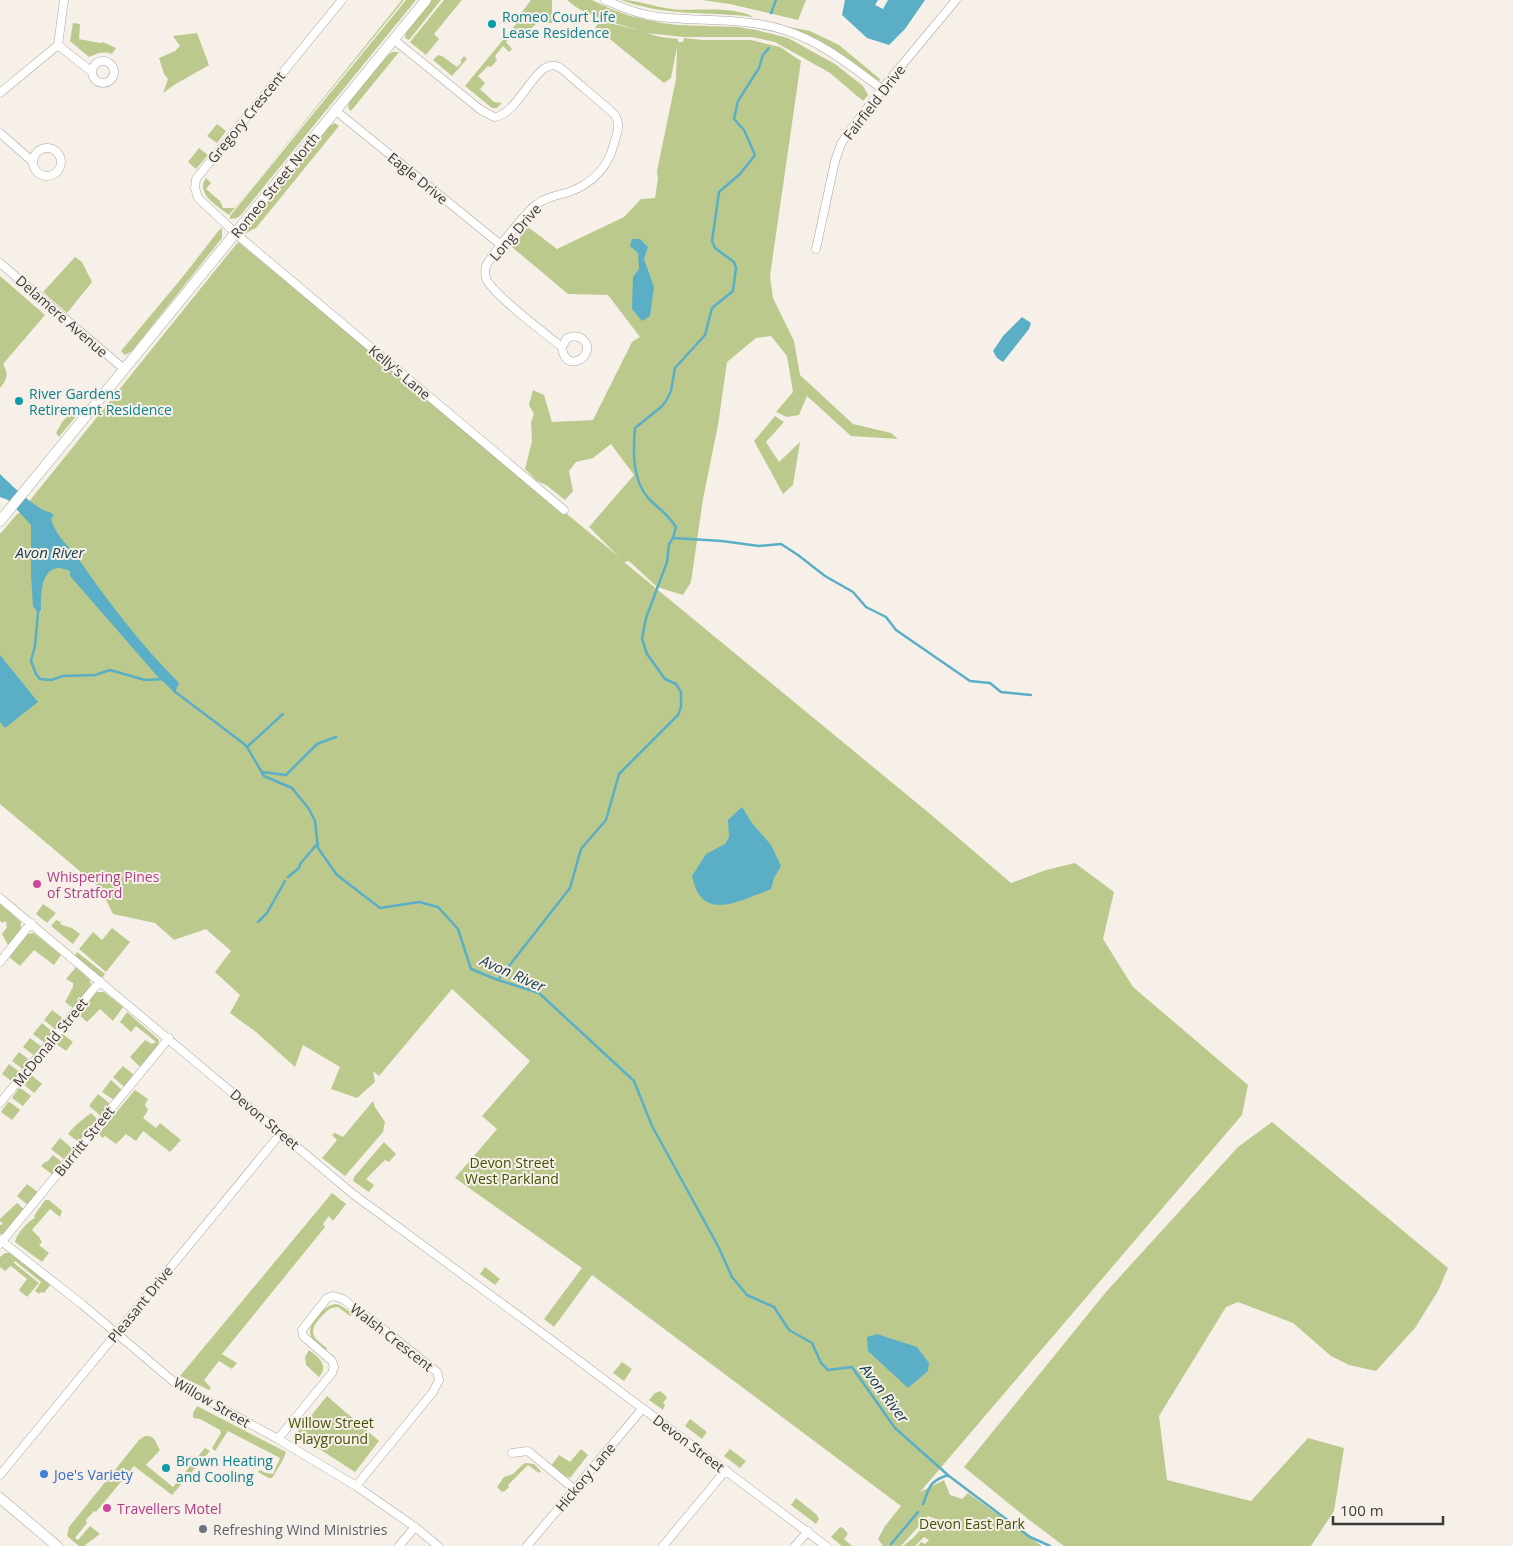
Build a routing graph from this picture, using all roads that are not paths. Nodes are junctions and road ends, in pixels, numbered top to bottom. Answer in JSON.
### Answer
{"nodes":[{"id":1,"x":64,"y":0,"type":"edge"},
{"id":2,"x":342,"y":0,"type":"edge"},
{"id":3,"x":426,"y":0,"type":"edge"},
{"id":4,"x":605,"y":0,"type":"edge"},
{"id":5,"x":956,"y":0,"type":"edge"},
{"id":6,"x":393,"y":39,"type":"junction"},
{"id":7,"x":58,"y":46,"type":"junction"},
{"id":8,"x":92,"y":72,"type":"dead end"},
{"id":9,"x":882,"y":89,"type":"junction"},
{"id":10,"x":0,"y":93,"type":"edge"},
{"id":11,"x":335,"y":110,"type":"junction"},
{"id":12,"x":0,"y":133,"type":"edge"},
{"id":13,"x":33,"y":162,"type":"dead end"},
{"id":14,"x":236,"y":233,"type":"junction"},
{"id":15,"x":501,"y":245,"type":"junction"},
{"id":16,"x":816,"y":249,"type":"dead end"},
{"id":17,"x":0,"y":263,"type":"edge"},
{"id":18,"x":562,"y":347,"type":"dead end"},
{"id":19,"x":124,"y":369,"type":"junction"},
{"id":20,"x":564,"y":510,"type":"dead end"},
{"id":21,"x":0,"y":521,"type":"edge"},
{"id":22,"x":0,"y":898,"type":"edge"},
{"id":23,"x":31,"y":923,"type":"junction"},
{"id":24,"x":0,"y":962,"type":"edge"},
{"id":25,"x":100,"y":981,"type":"junction"},
{"id":26,"x":169,"y":1038,"type":"junction"},
{"id":27,"x":0,"y":1103,"type":"edge"},
{"id":28,"x":281,"y":1133,"type":"junction"},
{"id":29,"x":1,"y":1242,"type":"edge"},
{"id":30,"x":116,"y":1333,"type":"junction"},
{"id":31,"x":643,"y":1408,"type":"junction"},
{"id":32,"x":278,"y":1439,"type":"junction"},
{"id":33,"x":512,"y":1453,"type":"dead end"},
{"id":34,"x":726,"y":1470,"type":"junction"},
{"id":35,"x":0,"y":1475,"type":"edge"},
{"id":36,"x":356,"y":1486,"type":"junction"},
{"id":37,"x":574,"y":1489,"type":"junction"},
{"id":38,"x":0,"y":1498,"type":"edge"},
{"id":39,"x":415,"y":1527,"type":"junction"},
{"id":40,"x":808,"y":1531,"type":"junction"},
{"id":41,"x":57,"y":1546,"type":"edge"},
{"id":42,"x":399,"y":1546,"type":"edge"},
{"id":43,"x":438,"y":1546,"type":"edge"},
{"id":44,"x":527,"y":1546,"type":"edge"},
{"id":45,"x":662,"y":1546,"type":"edge"},
{"id":46,"x":795,"y":1546,"type":"edge"},
{"id":47,"x":826,"y":1546,"type":"edge"}],
"edges":[{"from":1,"to":7,"type":"street"},
{"from":2,"to":14,"type":"street","name":"Gregory Crescent"},
{"from":3,"to":6,"type":"main road","name":"Romeo Street North"},
{"from":4,"to":9,"type":"street"},
{"from":5,"to":9,"type":"street","name":"Fairfield Drive"},
{"from":6,"to":11,"type":"main road","name":"Romeo Street North"},
{"from":6,"to":15,"type":"street","name":"Long Drive"},
{"from":7,"to":8,"type":"street"},
{"from":7,"to":10,"type":"street"},
{"from":9,"to":16,"type":"street","name":"Fairfield Drive"},
{"from":11,"to":14,"type":"main road","name":"Romeo Street North"},
{"from":11,"to":15,"type":"street","name":"Eagle Drive"},
{"from":12,"to":13,"type":"street"},
{"from":14,"to":19,"type":"main road","name":"Romeo Street North"},
{"from":14,"to":20,"type":"street","name":"Kelly's Lane"},
{"from":15,"to":18,"type":"street","name":"Long Drive"},
{"from":17,"to":19,"type":"street","name":"Delamere Avenue"},
{"from":19,"to":21,"type":"main road","name":"Romeo Street North"},
{"from":22,"to":23,"type":"street","name":"Devon Street"},
{"from":23,"to":24,"type":"street"},
{"from":23,"to":25,"type":"street","name":"Devon Street"},
{"from":25,"to":26,"type":"street","name":"Devon Street"},
{"from":25,"to":27,"type":"street","name":"McDonald Street"},
{"from":26,"to":28,"type":"street","name":"Devon Street"},
{"from":26,"to":29,"type":"street","name":"Burritt Street"},
{"from":28,"to":30,"type":"street","name":"Pleasant Drive"},
{"from":28,"to":31,"type":"street","name":"Devon Street"},
{"from":29,"to":30,"type":"street","name":"Willow Street"},
{"from":30,"to":32,"type":"street","name":"Willow Street"},
{"from":30,"to":35,"type":"street","name":"Pleasant Drive"},
{"from":31,"to":34,"type":"street","name":"Devon Street"},
{"from":31,"to":37,"type":"street","name":"Hickory Lane"},
{"from":32,"to":36,"type":"street","name":"Willow Street"},
{"from":32,"to":36,"type":"street","name":"Walsh Crescent"},
{"from":33,"to":37,"type":"street"},
{"from":34,"to":40,"type":"street","name":"Devon Street"},
{"from":34,"to":45,"type":"street"},
{"from":36,"to":39,"type":"street","name":"Willow Street"},
{"from":37,"to":44,"type":"street","name":"Hickory Lane"},
{"from":38,"to":41,"type":"main road"},
{"from":39,"to":42,"type":"street"},
{"from":39,"to":43,"type":"street","name":"Willow Street"},
{"from":40,"to":46,"type":"street"},
{"from":40,"to":47,"type":"street","name":"Devon Street"}]}
